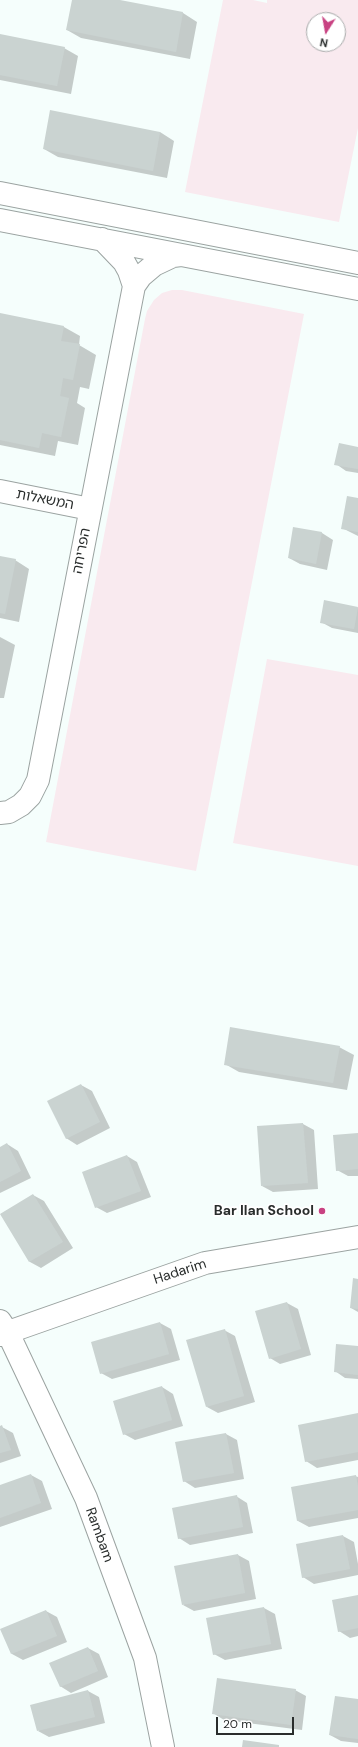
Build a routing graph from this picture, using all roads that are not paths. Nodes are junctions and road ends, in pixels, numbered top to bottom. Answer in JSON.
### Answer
{"nodes":[{"id":1,"x":0,"y":193,"type":"edge"},
{"id":2,"x":0,"y":220,"type":"edge"},
{"id":3,"x":102,"y":240,"type":"junction"},
{"id":4,"x":181,"y":255,"type":"junction"},
{"id":5,"x":358,"y":263,"type":"edge"},
{"id":6,"x":134,"y":286,"type":"junction"},
{"id":7,"x":358,"y":289,"type":"edge"},
{"id":8,"x":0,"y":491,"type":"edge"},
{"id":9,"x":90,"y":509,"type":"junction"},
{"id":10,"x":8,"y":811,"type":"edge"},
{"id":11,"x":358,"y":1237,"type":"edge"},
{"id":12,"x":2,"y":1330,"type":"edge"},
{"id":13,"x":163,"y":1747,"type":"edge"}],
"edges":[{"from":1,"to":5,"type":"street"},
{"from":2,"to":3,"type":"street"},
{"from":3,"to":4,"type":"street"},
{"from":3,"to":6,"type":"street"},
{"from":4,"to":6,"type":"street","name":"הפריחה"},
{"from":4,"to":7,"type":"street"},
{"from":6,"to":9,"type":"street","name":"הפריחה"},
{"from":8,"to":9,"type":"street","name":"המשאלות"},
{"from":9,"to":10,"type":"street","name":"הפריחה"},
{"from":11,"to":12,"type":"street","name":"Hadarim"},
{"from":12,"to":13,"type":"street","name":"Rambam"}]}
